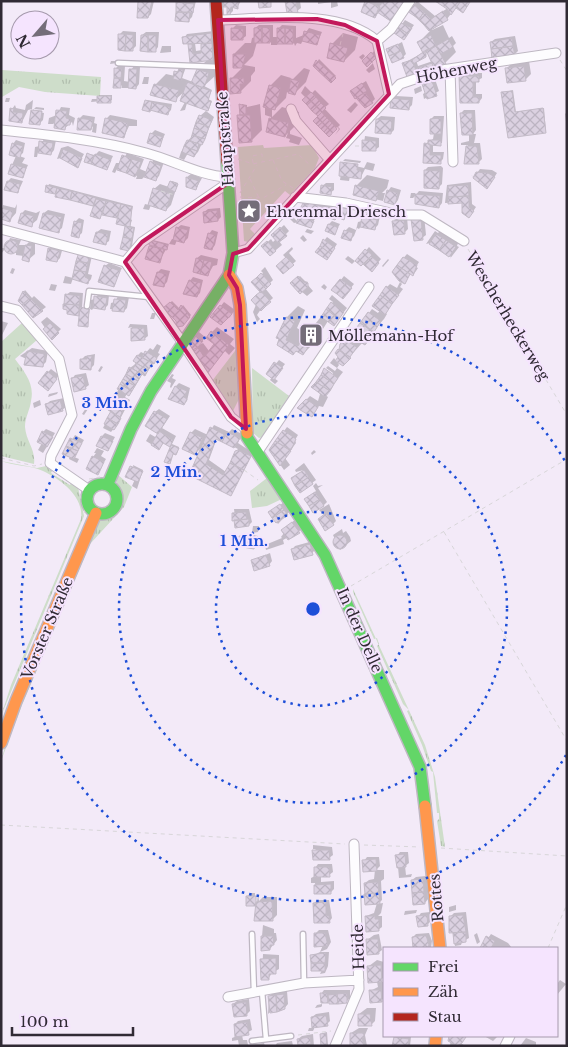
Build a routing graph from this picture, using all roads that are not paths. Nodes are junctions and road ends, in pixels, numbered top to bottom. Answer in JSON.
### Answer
{"nodes":[{"id":1,"x":216,"y":1,"type":"edge"},
{"id":2,"x":410,"y":1,"type":"edge"},
{"id":3,"x":218,"y":20,"type":"junction"},
{"id":4,"x":377,"y":42,"type":"junction"},
{"id":5,"x":556,"y":53,"type":"road end"},
{"id":6,"x":118,"y":62,"type":"dead end"},
{"id":7,"x":221,"y":66,"type":"junction"},
{"id":8,"x":450,"y":69,"type":"junction"},
{"id":9,"x":389,"y":94,"type":"junction"},
{"id":10,"x":291,"y":109,"type":"dead end"},
{"id":11,"x":1,"y":130,"type":"edge"},
{"id":12,"x":329,"y":159,"type":"junction"},
{"id":13,"x":453,"y":162,"type":"dead end"},
{"id":14,"x":231,"y":185,"type":"junction"},
{"id":15,"x":298,"y":194,"type":"junction"},
{"id":16,"x":1,"y":229,"type":"edge"},
{"id":17,"x":464,"y":241,"type":"road end"},
{"id":18,"x":233,"y":252,"type":"junction"},
{"id":19,"x":125,"y":262,"type":"junction"},
{"id":20,"x":229,"y":276,"type":"junction"},
{"id":21,"x":369,"y":287,"type":"dead end"},
{"id":22,"x":150,"y":296,"type":"junction"},
{"id":23,"x":1,"y":306,"type":"edge"},
{"id":24,"x":87,"y":306,"type":"dead end"},
{"id":25,"x":182,"y":342,"type":"junction"},
{"id":26,"x":246,"y":429,"type":"junction"},
{"id":27,"x":257,"y":453,"type":"junction"},
{"id":28,"x":108,"y":484,"type":"junction"},
{"id":29,"x":89,"y":490,"type":"junction"},
{"id":30,"x":96,"y":513,"type":"junction"},
{"id":31,"x":1,"y":743,"type":"edge"},
{"id":32,"x":354,"y":844,"type":"road end"},
{"id":33,"x":434,"y":848,"type":"joint"},
{"id":34,"x":252,"y":934,"type":"dead end"},
{"id":35,"x":302,"y":934,"type":"dead end"},
{"id":36,"x":440,"y":947,"type":"edge"},
{"id":37,"x":359,"y":980,"type":"junction"},
{"id":38,"x":304,"y":983,"type":"junction"},
{"id":39,"x":258,"y":991,"type":"junction"},
{"id":40,"x":228,"y":997,"type":"dead end"},
{"id":41,"x":291,"y":1036,"type":"road end"},
{"id":42,"x":266,"y":1039,"type":"junction"},
{"id":43,"x":252,"y":1041,"type":"dead end"},
{"id":44,"x":335,"y":1046,"type":"edge"}],
"edges":[{"from":1,"to":3,"type":"street","name":"Hauptstraße"},
{"from":2,"to":4,"type":"street"},
{"from":3,"to":4,"type":"street"},
{"from":3,"to":7,"type":"street","name":"Hauptstraße"},
{"from":4,"to":9,"type":"street"},
{"from":5,"to":8,"type":"street","name":"Höhenweg"},
{"from":6,"to":7,"type":"lane"},
{"from":7,"to":14,"type":"street","name":"Hauptstraße"},
{"from":8,"to":9,"type":"street","name":"Höhenweg"},
{"from":8,"to":13,"type":"street"},
{"from":9,"to":12,"type":"street","name":"Höhenweg"},
{"from":10,"to":12,"type":"street"},
{"from":11,"to":14,"type":"street"},
{"from":12,"to":15,"type":"street","name":"Höhenweg"},
{"from":14,"to":18,"type":"street","name":"Hauptstraße"},
{"from":14,"to":19,"type":"street"},
{"from":15,"to":17,"type":"street","name":"Wescherheckerweg"},
{"from":15,"to":18,"type":"street","name":"Höhenweg"},
{"from":16,"to":19,"type":"street"},
{"from":18,"to":20,"type":"street","name":"Hauptstraße"},
{"from":19,"to":22,"type":"street","name":"In der Delle"},
{"from":20,"to":25,"type":"street"},
{"from":20,"to":26,"type":"street","name":"In der Delle"},
{"from":21,"to":27,"type":"street"},
{"from":22,"to":24,"type":"lane"},
{"from":22,"to":25,"type":"street","name":"In der Delle"},
{"from":23,"to":29,"type":"street"},
{"from":25,"to":26,"type":"street","name":"In der Delle"},
{"from":25,"to":28,"type":"street"},
{"from":26,"to":27,"type":"street","name":"In der Delle"},
{"from":27,"to":33,"type":"street","name":"In der Delle"},
{"from":28,"to":29,"type":"street"},
{"from":28,"to":30,"type":"street"},
{"from":29,"to":30,"type":"street"},
{"from":30,"to":31,"type":"street","name":"Vorster Straße"},
{"from":32,"to":37,"type":"street","name":"Heide"},
{"from":33,"to":36,"type":"street","name":"Rottes"},
{"from":34,"to":39,"type":"lane"},
{"from":35,"to":38,"type":"lane"},
{"from":37,"to":38,"type":"street"},
{"from":37,"to":44,"type":"street","name":"Heide"},
{"from":38,"to":39,"type":"street"},
{"from":39,"to":40,"type":"street"},
{"from":39,"to":42,"type":"lane"},
{"from":41,"to":42,"type":"lane"},
{"from":42,"to":43,"type":"lane"}]}
